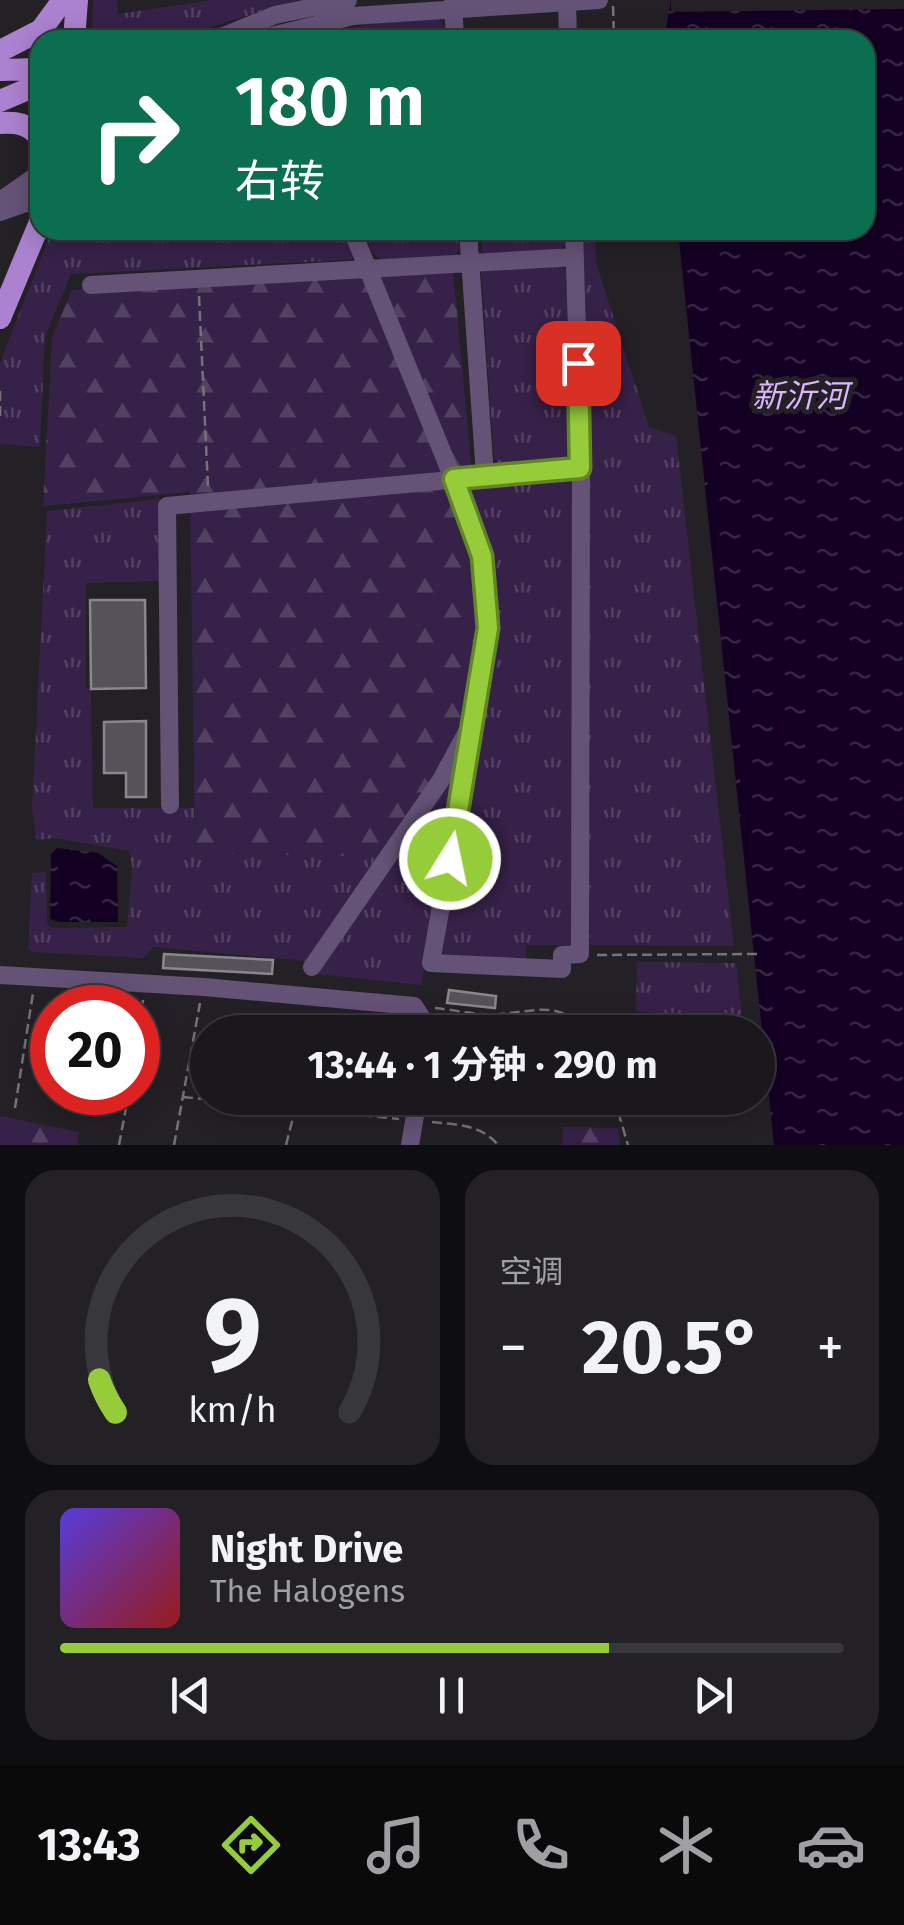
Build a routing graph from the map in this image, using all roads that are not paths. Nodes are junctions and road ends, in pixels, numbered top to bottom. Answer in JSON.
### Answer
{"nodes":[{"id":1,"x":63,"y":0,"type":"edge"},
{"id":2,"x":77,"y":0,"type":"edge"},
{"id":3,"x":599,"y":0,"type":"edge"},
{"id":4,"x":567,"y":1,"type":"edge"},
{"id":5,"x":589,"y":1,"type":"edge"},
{"id":6,"x":458,"y":4,"type":"edge"},
{"id":7,"x":343,"y":6,"type":"edge"},
{"id":8,"x":306,"y":16,"type":"junction"},
{"id":9,"x":40,"y":30,"type":"edge"},
{"id":10,"x":75,"y":30,"type":"edge"},
{"id":11,"x":234,"y":30,"type":"edge"},
{"id":12,"x":276,"y":30,"type":"edge"},
{"id":13,"x":456,"y":30,"type":"edge"},
{"id":14,"x":568,"y":30,"type":"edge"},
{"id":15,"x":30,"y":35,"type":"edge"},
{"id":16,"x":0,"y":51,"type":"edge"},
{"id":17,"x":0,"y":70,"type":"edge"},
{"id":18,"x":30,"y":70,"type":"edge"},
{"id":19,"x":30,"y":88,"type":"edge"},
{"id":20,"x":0,"y":101,"type":"edge"},
{"id":21,"x":0,"y":123,"type":"edge"},
{"id":22,"x":30,"y":127,"type":"edge"},
{"id":23,"x":30,"y":181,"type":"edge"},
{"id":24,"x":0,"y":201,"type":"edge"},
{"id":25,"x":30,"y":202,"type":"edge"},
{"id":26,"x":0,"y":212,"type":"edge"},
{"id":27,"x":32,"y":240,"type":"edge"},
{"id":28,"x":356,"y":240,"type":"edge"},
{"id":29,"x":469,"y":240,"type":"edge"},
{"id":30,"x":574,"y":240,"type":"edge"},
{"id":31,"x":575,"y":258,"type":"junction"},
{"id":32,"x":470,"y":264,"type":"junction"},
{"id":33,"x":368,"y":269,"type":"junction"},
{"id":34,"x":91,"y":285,"type":"dead end"},
{"id":35,"x":0,"y":318,"type":"edge"},
{"id":36,"x":580,"y":468,"type":"junction"},
{"id":37,"x":485,"y":476,"type":"junction"},
{"id":38,"x":454,"y":479,"type":"junction"},
{"id":39,"x":474,"y":720,"type":"junction"},
{"id":40,"x":170,"y":805,"type":"dead end"},
{"id":41,"x":312,"y":967,"type":"dead end"},
{"id":42,"x":0,"y":974,"type":"edge"},
{"id":43,"x":420,"y":1015,"type":"edge"},
{"id":44,"x":415,"y":1115,"type":"edge"},
{"id":45,"x":410,"y":1145,"type":"edge"}],
"edges":[{"from":1,"to":9,"type":"main road"},
{"from":2,"to":10,"type":"main road"},
{"from":3,"to":5,"type":"street"},
{"from":4,"to":5,"type":"street"},
{"from":4,"to":6,"type":"street"},
{"from":4,"to":14,"type":"street"},
{"from":6,"to":7,"type":"street"},
{"from":6,"to":13,"type":"street"},
{"from":7,"to":8,"type":"street"},
{"from":8,"to":11,"type":"street"},
{"from":8,"to":12,"type":"street"},
{"from":15,"to":16,"type":"main road"},
{"from":17,"to":18,"type":"main road"},
{"from":19,"to":20,"type":"main road"},
{"from":21,"to":22,"type":"main road"},
{"from":23,"to":24,"type":"street"},
{"from":25,"to":26,"type":"street"},
{"from":27,"to":35,"type":"main road"},
{"from":28,"to":33,"type":"street"},
{"from":29,"to":32,"type":"street"},
{"from":30,"to":31,"type":"street"},
{"from":31,"to":32,"type":"street"},
{"from":31,"to":36,"type":"street"},
{"from":32,"to":33,"type":"street"},
{"from":32,"to":37,"type":"street"},
{"from":33,"to":34,"type":"street"},
{"from":33,"to":38,"type":"street"},
{"from":36,"to":37,"type":"street"},
{"from":36,"to":39,"type":"street"},
{"from":37,"to":38,"type":"street"},
{"from":38,"to":39,"type":"street"},
{"from":38,"to":40,"type":"street"},
{"from":39,"to":41,"type":"street"},
{"from":42,"to":43,"type":"street"},
{"from":44,"to":45,"type":"street"}]}
